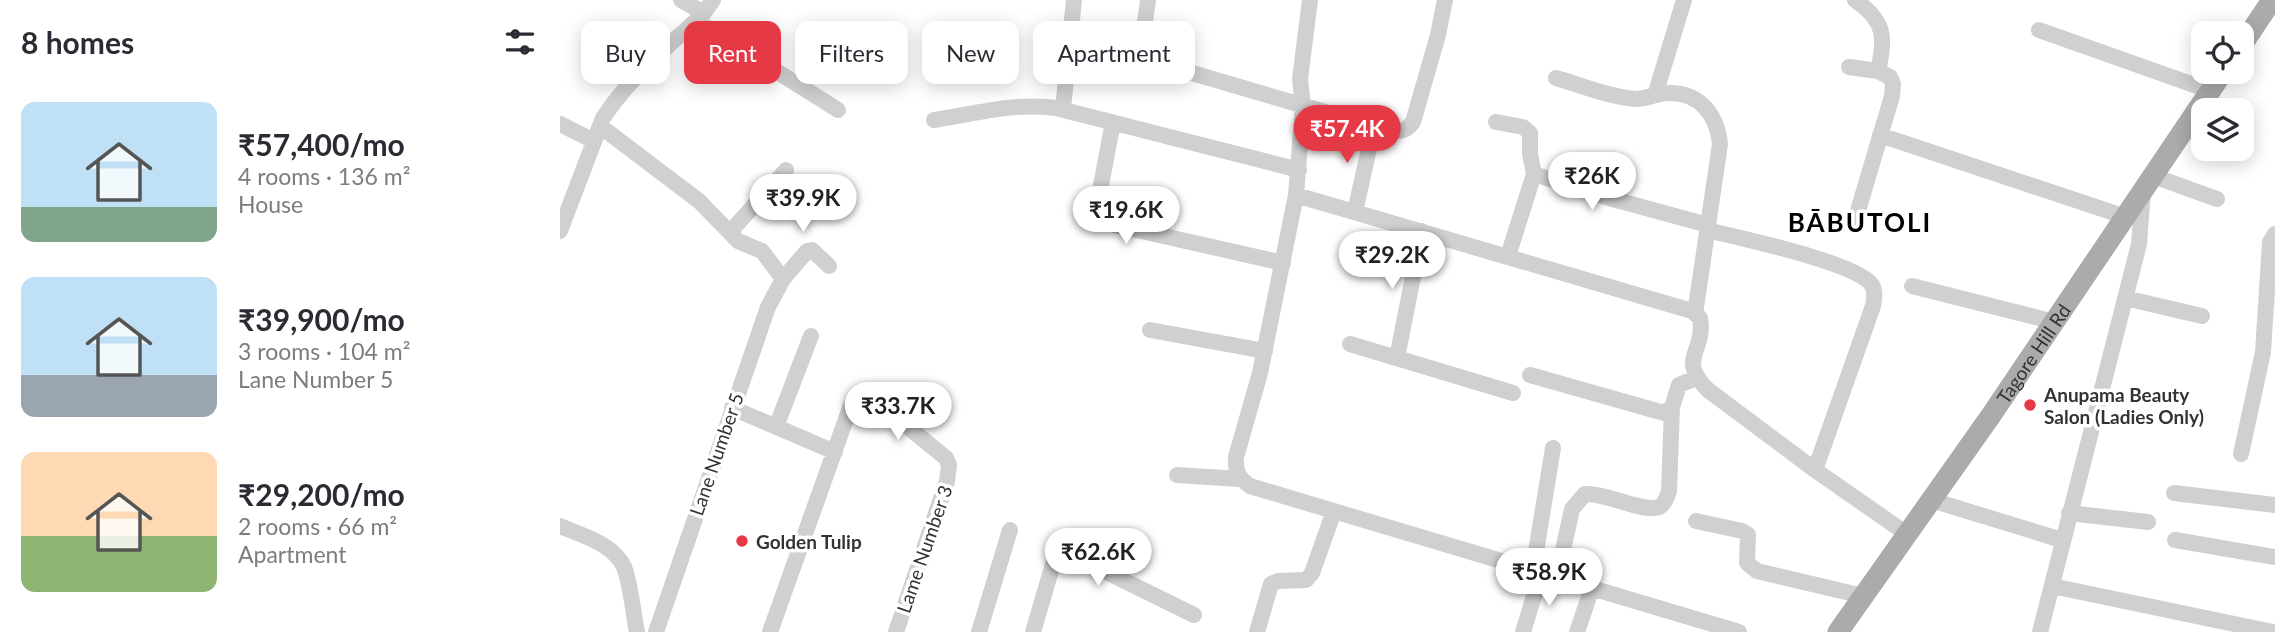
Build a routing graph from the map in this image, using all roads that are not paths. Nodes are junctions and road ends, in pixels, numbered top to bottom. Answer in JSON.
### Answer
{"nodes":[{"id":1,"x":681,"y":0,"type":"edge"},
{"id":2,"x":1074,"y":0,"type":"edge"},
{"id":3,"x":1148,"y":0,"type":"edge"},
{"id":4,"x":1310,"y":0,"type":"edge"},
{"id":5,"x":1445,"y":0,"type":"edge"},
{"id":6,"x":1684,"y":0,"type":"edge"},
{"id":7,"x":1855,"y":0,"type":"edge"},
{"id":8,"x":2272,"y":0,"type":"edge"},
{"id":9,"x":704,"y":11,"type":"edge"},
{"id":10,"x":2254,"y":27,"type":"edge"},
{"id":11,"x":2039,"y":30,"type":"dead end"},
{"id":12,"x":1849,"y":67,"type":"dead end"},
{"id":13,"x":1878,"y":71,"type":"junction"},
{"id":14,"x":1556,"y":78,"type":"dead end"},
{"id":15,"x":2216,"y":84,"type":"edge"},
{"id":16,"x":2211,"y":91,"type":"junction"},
{"id":17,"x":1655,"y":95,"type":"junction"},
{"id":18,"x":1304,"y":106,"type":"junction"},
{"id":19,"x":1063,"y":109,"type":"junction"},
{"id":20,"x":838,"y":110,"type":"dead end"},
{"id":21,"x":934,"y":120,"type":"dead end"},
{"id":22,"x":1113,"y":122,"type":"junction"},
{"id":23,"x":1496,"y":122,"type":"dead end"},
{"id":24,"x":560,"y":124,"type":"edge"},
{"id":25,"x":1374,"y":126,"type":"junction"},
{"id":26,"x":597,"y":134,"type":"junction"},
{"id":27,"x":1880,"y":135,"type":"junction"},
{"id":28,"x":786,"y":170,"type":"dead end"},
{"id":29,"x":1299,"y":170,"type":"junction"},
{"id":30,"x":1534,"y":174,"type":"junction"},
{"id":31,"x":2148,"y":183,"type":"junction"},
{"id":32,"x":1296,"y":195,"type":"junction"},
{"id":33,"x":2217,"y":199,"type":"dead end"},
{"id":34,"x":565,"y":204,"type":"edge"},
{"id":35,"x":1355,"y":212,"type":"junction"},
{"id":36,"x":2126,"y":217,"type":"junction"},
{"id":37,"x":1855,"y":221,"type":"dead end"},
{"id":38,"x":1708,"y":227,"type":"junction"},
{"id":39,"x":560,"y":231,"type":"edge"},
{"id":40,"x":1422,"y":231,"type":"junction"},
{"id":41,"x":730,"y":232,"type":"junction"},
{"id":42,"x":2275,"y":234,"type":"edge"},
{"id":43,"x":1508,"y":256,"type":"junction"},
{"id":44,"x":1283,"y":263,"type":"junction"},
{"id":45,"x":829,"y":266,"type":"dead end"},
{"id":46,"x":783,"y":279,"type":"junction"},
{"id":47,"x":1912,"y":286,"type":"dead end"},
{"id":48,"x":2125,"y":298,"type":"junction"},
{"id":49,"x":1695,"y":314,"type":"junction"},
{"id":50,"x":2202,"y":316,"type":"dead end"},
{"id":51,"x":2055,"y":322,"type":"junction"},
{"id":52,"x":1150,"y":330,"type":"dead end"},
{"id":53,"x":811,"y":336,"type":"dead end"},
{"id":54,"x":1350,"y":344,"type":"dead end"},
{"id":55,"x":1265,"y":351,"type":"junction"},
{"id":56,"x":1397,"y":358,"type":"junction"},
{"id":57,"x":2267,"y":365,"type":"edge"},
{"id":58,"x":1530,"y":374,"type":"dead end"},
{"id":59,"x":1696,"y":377,"type":"junction"},
{"id":60,"x":1513,"y":393,"type":"dead end"},
{"id":61,"x":1672,"y":407,"type":"junction"},
{"id":62,"x":732,"y":408,"type":"junction"},
{"id":63,"x":776,"y":427,"type":"junction"},
{"id":64,"x":1553,"y":448,"type":"dead end"},
{"id":65,"x":835,"y":452,"type":"junction"},
{"id":66,"x":2241,"y":454,"type":"dead end"},
{"id":67,"x":1815,"y":470,"type":"junction"},
{"id":68,"x":1177,"y":475,"type":"dead end"},
{"id":69,"x":1240,"y":479,"type":"junction"},
{"id":70,"x":2174,"y":493,"type":"dead end"},
{"id":71,"x":1931,"y":500,"type":"junction"},
{"id":72,"x":2275,"y":505,"type":"edge"},
{"id":73,"x":1334,"y":511,"type":"junction"},
{"id":74,"x":2069,"y":513,"type":"junction"},
{"id":75,"x":1696,"y":521,"type":"dead end"},
{"id":76,"x":2148,"y":522,"type":"dead end"},
{"id":77,"x":560,"y":526,"type":"edge"},
{"id":78,"x":1010,"y":530,"type":"dead end"},
{"id":79,"x":1907,"y":534,"type":"junction"},
{"id":80,"x":2062,"y":540,"type":"junction"},
{"id":81,"x":2175,"y":540,"type":"dead end"},
{"id":82,"x":2275,"y":557,"type":"edge"},
{"id":83,"x":1537,"y":572,"type":"junction"},
{"id":84,"x":1557,"y":578,"type":"junction"},
{"id":85,"x":2052,"y":586,"type":"junction"},
{"id":86,"x":1592,"y":588,"type":"junction"},
{"id":87,"x":1863,"y":596,"type":"junction"},
{"id":88,"x":1194,"y":615,"type":"dead end"},
{"id":89,"x":637,"y":632,"type":"edge"},
{"id":90,"x":656,"y":632,"type":"edge"},
{"id":91,"x":770,"y":632,"type":"edge"},
{"id":92,"x":896,"y":632,"type":"edge"},
{"id":93,"x":979,"y":632,"type":"edge"},
{"id":94,"x":1033,"y":632,"type":"edge"},
{"id":95,"x":1257,"y":632,"type":"edge"},
{"id":96,"x":1523,"y":632,"type":"edge"},
{"id":97,"x":1577,"y":632,"type":"edge"},
{"id":98,"x":1739,"y":632,"type":"edge"},
{"id":99,"x":1838,"y":632,"type":"edge"},
{"id":100,"x":2040,"y":632,"type":"edge"},
{"id":101,"x":2273,"y":632,"type":"edge"}],
"edges":[{"from":1,"to":9,"type":"street"},
{"from":2,"to":19,"type":"street"},
{"from":3,"to":18,"type":"street"},
{"from":4,"to":18,"type":"street"},
{"from":5,"to":25,"type":"street"},
{"from":6,"to":17,"type":"street"},
{"from":7,"to":13,"type":"street"},
{"from":8,"to":10,"type":"main road"},
{"from":9,"to":20,"type":"street"},
{"from":9,"to":26,"type":"street"},
{"from":11,"to":16,"type":"street"},
{"from":12,"to":13,"type":"street"},
{"from":13,"to":27,"type":"street"},
{"from":14,"to":17,"type":"street"},
{"from":15,"to":16,"type":"main road","name":"Tagore Hill Rd"},
{"from":16,"to":31,"type":"main road","name":"Tagore Hill Rd"},
{"from":17,"to":38,"type":"street"},
{"from":18,"to":25,"type":"street"},
{"from":18,"to":29,"type":"street"},
{"from":19,"to":21,"type":"street"},
{"from":19,"to":22,"type":"street"},
{"from":22,"to":29,"type":"street"},
{"from":22,"to":44,"type":"street"},
{"from":23,"to":30,"type":"street"},
{"from":24,"to":26,"type":"street"},
{"from":25,"to":35,"type":"street"},
{"from":26,"to":34,"type":"street"},
{"from":26,"to":41,"type":"street"},
{"from":27,"to":36,"type":"street"},
{"from":27,"to":37,"type":"street"},
{"from":28,"to":41,"type":"street"},
{"from":29,"to":32,"type":"street"},
{"from":30,"to":38,"type":"street"},
{"from":30,"to":43,"type":"street"},
{"from":31,"to":33,"type":"street"},
{"from":31,"to":36,"type":"main road","name":"Tagore Hill Rd"},
{"from":31,"to":48,"type":"street"},
{"from":32,"to":35,"type":"street"},
{"from":32,"to":44,"type":"street"},
{"from":34,"to":39,"type":"street"},
{"from":35,"to":40,"type":"street"},
{"from":36,"to":51,"type":"main road","name":"Tagore Hill Rd"},
{"from":38,"to":49,"type":"street"},
{"from":38,"to":67,"type":"street"},
{"from":40,"to":43,"type":"street"},
{"from":40,"to":56,"type":"street"},
{"from":41,"to":46,"type":"street"},
{"from":42,"to":57,"type":"street"},
{"from":43,"to":49,"type":"street"},
{"from":44,"to":55,"type":"street"},
{"from":45,"to":46,"type":"street","name":"Lane Number 5"},
{"from":46,"to":62,"type":"street","name":"Lane Number 5"},
{"from":47,"to":51,"type":"street"},
{"from":48,"to":50,"type":"street"},
{"from":48,"to":74,"type":"street"},
{"from":49,"to":59,"type":"street"},
{"from":51,"to":71,"type":"main road","name":"Tagore Hill Rd"},
{"from":52,"to":55,"type":"street"},
{"from":53,"to":63,"type":"street"},
{"from":54,"to":56,"type":"street"},
{"from":55,"to":69,"type":"street"},
{"from":56,"to":60,"type":"street"},
{"from":57,"to":66,"type":"street"},
{"from":58,"to":61,"type":"street"},
{"from":59,"to":61,"type":"street"},
{"from":59,"to":67,"type":"street"},
{"from":61,"to":84,"type":"street"},
{"from":62,"to":63,"type":"street"},
{"from":62,"to":90,"type":"street","name":"Lane Number 5"},
{"from":63,"to":65,"type":"street"},
{"from":64,"to":83,"type":"street"},
{"from":65,"to":91,"type":"street"},
{"from":65,"to":92,"type":"street","name":"Lame Number 3"},
{"from":67,"to":79,"type":"street"},
{"from":68,"to":69,"type":"street"},
{"from":69,"to":73,"type":"street"},
{"from":70,"to":72,"type":"street"},
{"from":71,"to":79,"type":"main road","name":"Tagore Hill Rd"},
{"from":71,"to":80,"type":"street"},
{"from":73,"to":83,"type":"street"},
{"from":73,"to":95,"type":"street"},
{"from":74,"to":76,"type":"street"},
{"from":74,"to":80,"type":"street"},
{"from":75,"to":87,"type":"street"},
{"from":77,"to":89,"type":"street"},
{"from":78,"to":93,"type":"street"},
{"from":79,"to":87,"type":"main road","name":"Tagore Hill Rd"},
{"from":80,"to":85,"type":"street"},
{"from":81,"to":82,"type":"street"},
{"from":83,"to":84,"type":"street"},
{"from":83,"to":96,"type":"street"},
{"from":84,"to":86,"type":"street"},
{"from":85,"to":100,"type":"street"},
{"from":85,"to":101,"type":"street"},
{"from":86,"to":97,"type":"street"},
{"from":86,"to":98,"type":"street"},
{"from":87,"to":99,"type":"main road","name":"Tagore Hill Rd"},
{"from":88,"to":94,"type":"street"}]}
